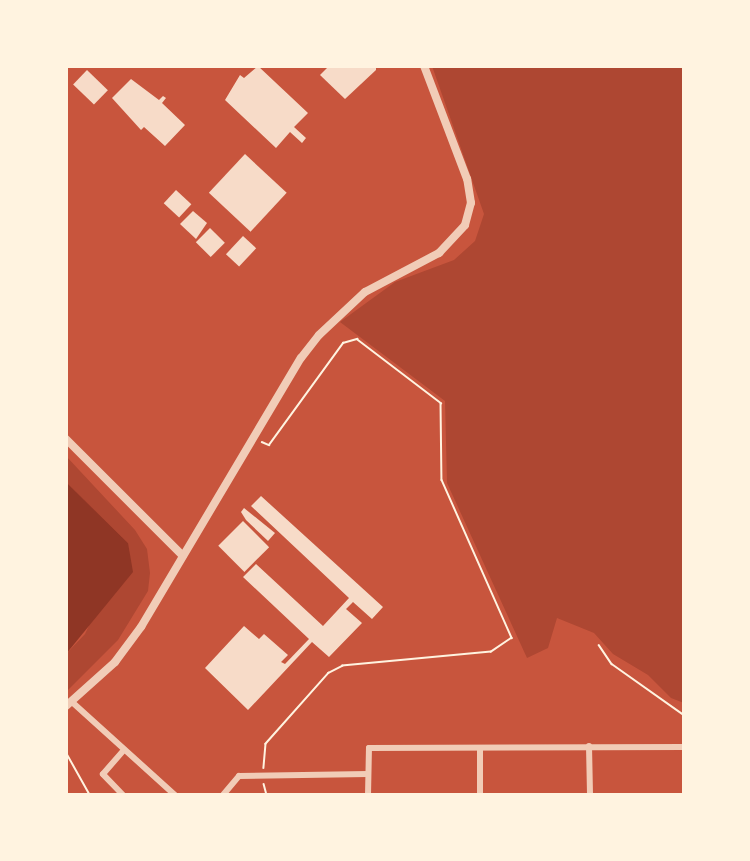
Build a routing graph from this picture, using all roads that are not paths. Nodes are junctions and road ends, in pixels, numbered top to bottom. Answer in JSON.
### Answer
{"nodes":[{"id":1,"x":424,"y":66,"type":"edge"},
{"id":2,"x":66,"y":439,"type":"edge"},
{"id":3,"x":183,"y":556,"type":"junction"},
{"id":4,"x":69,"y":704,"type":"edge"},
{"id":5,"x":590,"y":746,"type":"junction"},
{"id":6,"x":684,"y":747,"type":"edge"},
{"id":7,"x":480,"y":748,"type":"junction"},
{"id":8,"x":124,"y":750,"type":"junction"},
{"id":9,"x":368,"y":774,"type":"junction"},
{"id":10,"x":123,"y":795,"type":"edge"},
{"id":11,"x":175,"y":795,"type":"edge"},
{"id":12,"x":223,"y":795,"type":"edge"},
{"id":13,"x":368,"y":795,"type":"edge"},
{"id":14,"x":480,"y":795,"type":"edge"},
{"id":15,"x":590,"y":795,"type":"edge"}],
"edges":[{"from":1,"to":3,"type":"street"},
{"from":2,"to":3,"type":"street"},
{"from":3,"to":4,"type":"street"},
{"from":4,"to":8,"type":"street"},
{"from":5,"to":6,"type":"street"},
{"from":5,"to":7,"type":"street"},
{"from":5,"to":15,"type":"street"},
{"from":7,"to":9,"type":"street"},
{"from":7,"to":14,"type":"street"},
{"from":8,"to":10,"type":"street"},
{"from":8,"to":11,"type":"street"},
{"from":9,"to":12,"type":"street"},
{"from":9,"to":13,"type":"street"}]}
